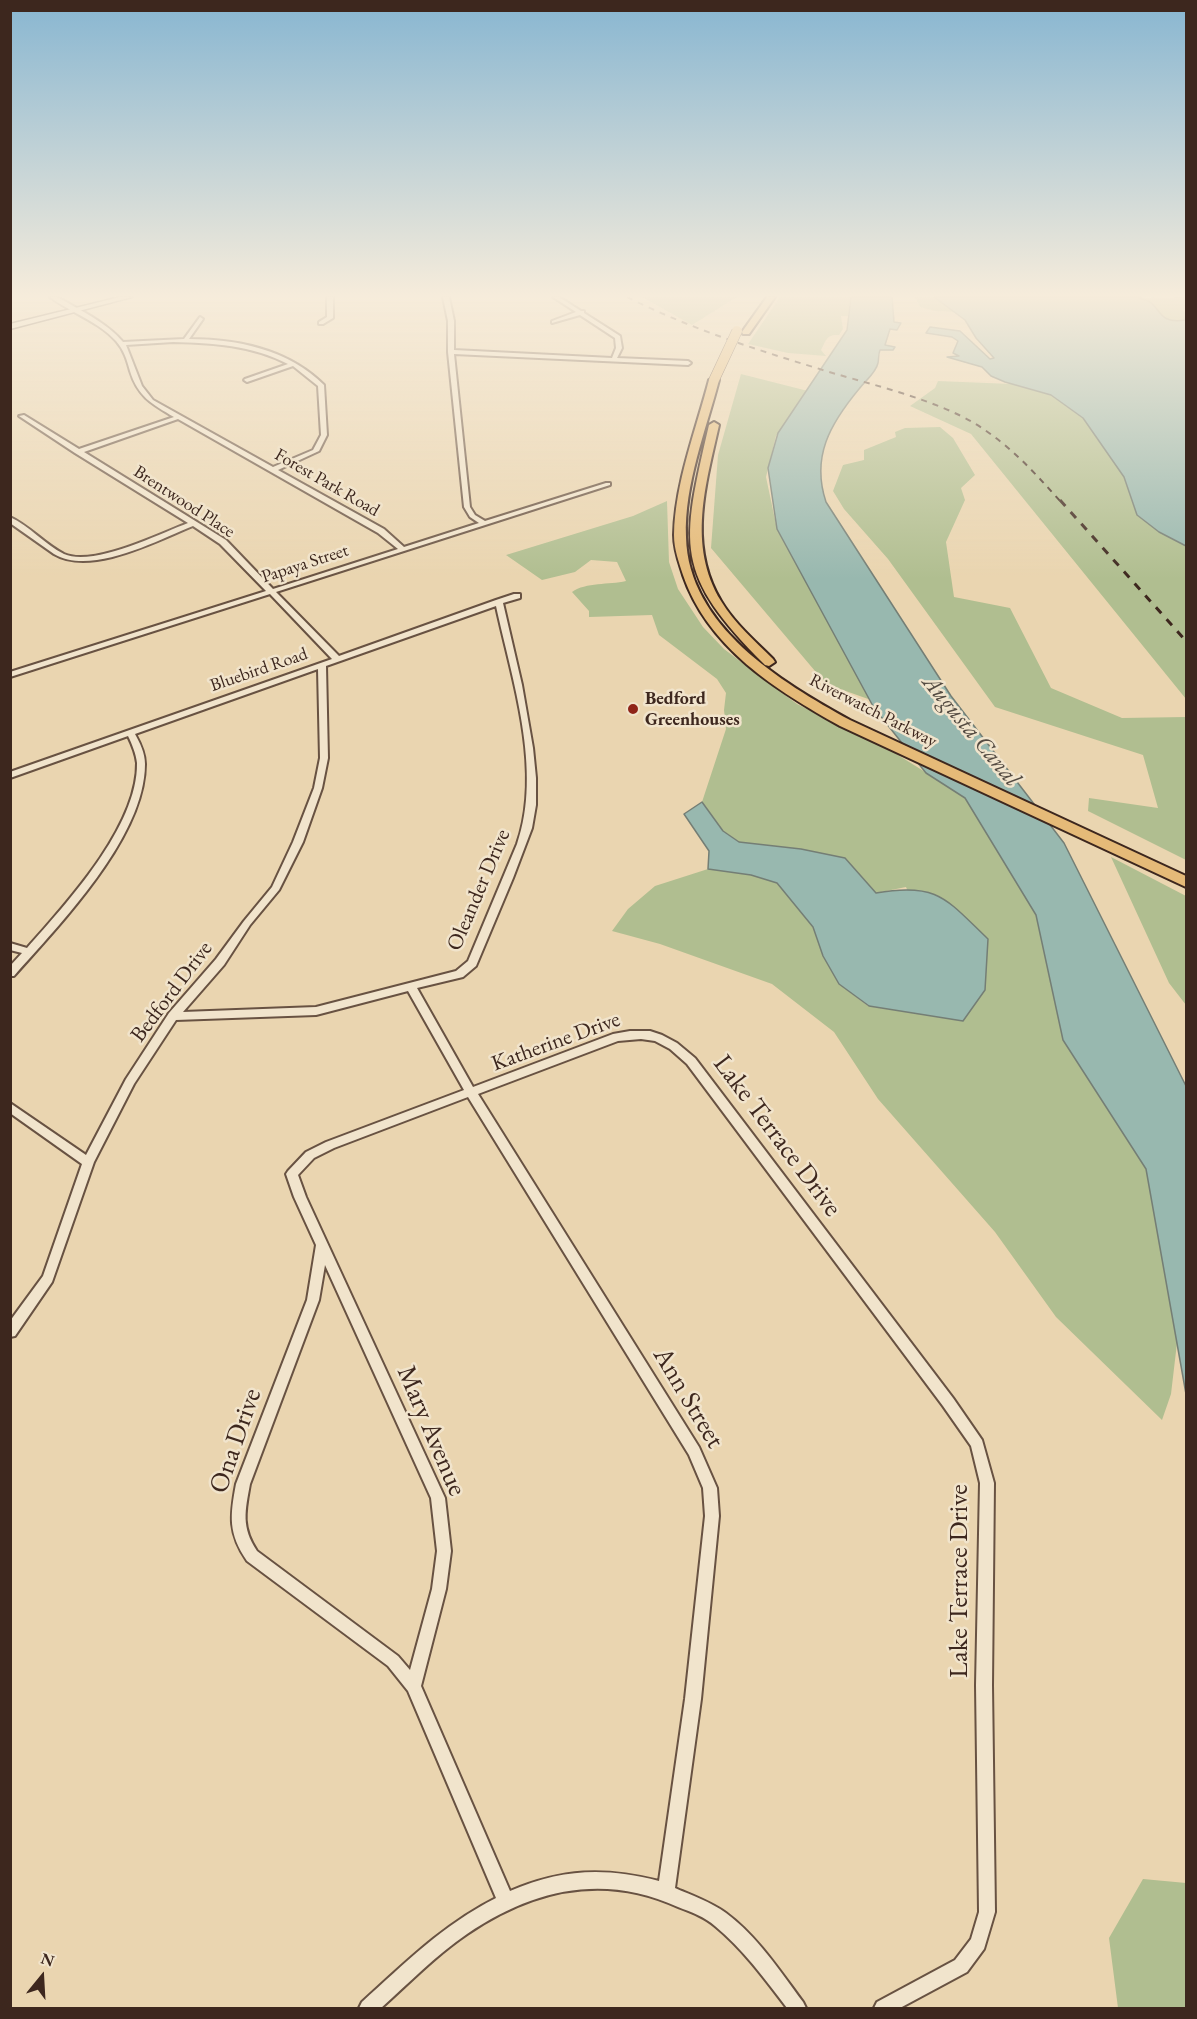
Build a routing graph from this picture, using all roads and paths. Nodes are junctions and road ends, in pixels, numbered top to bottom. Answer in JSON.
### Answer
{"nodes":[{"id":1,"x":142,"y":391,"type":"edge"},
{"id":2,"x":321,"y":391,"type":"edge"},
{"id":3,"x":455,"y":391,"type":"edge"},
{"id":4,"x":717,"y":391,"type":"edge"},
{"id":5,"x":718,"y":391,"type":"edge"},
{"id":6,"x":22,"y":416,"type":"dead end"},
{"id":7,"x":176,"y":418,"type":"junction"},
{"id":8,"x":77,"y":452,"type":"junction"},
{"id":9,"x":275,"y":469,"type":"junction"},
{"id":10,"x":608,"y":484,"type":"dead end"},
{"id":11,"x":10,"y":519,"type":"edge"},
{"id":12,"x":194,"y":523,"type":"junction"},
{"id":13,"x":484,"y":524,"type":"junction"},
{"id":14,"x":404,"y":550,"type":"junction"},
{"id":15,"x":271,"y":591,"type":"junction"},
{"id":16,"x":517,"y":596,"type":"dead end"},
{"id":17,"x":499,"y":603,"type":"junction"},
{"id":18,"x":338,"y":660,"type":"junction"},
{"id":19,"x":322,"y":666,"type":"junction"},
{"id":20,"x":10,"y":675,"type":"edge"},
{"id":21,"x":130,"y":733,"type":"junction"},
{"id":22,"x":10,"y":775,"type":"edge"},
{"id":23,"x":1186,"y":870,"type":"edge"},
{"id":24,"x":1186,"y":882,"type":"edge"},
{"id":25,"x":10,"y":946,"type":"edge"},
{"id":26,"x":28,"y":952,"type":"junction"},
{"id":27,"x":10,"y":973,"type":"edge"},
{"id":28,"x":412,"y":988,"type":"junction"},
{"id":29,"x":173,"y":1016,"type":"junction"},
{"id":30,"x":654,"y":1034,"type":"joint"},
{"id":31,"x":472,"y":1094,"type":"junction"},
{"id":32,"x":10,"y":1107,"type":"edge"},
{"id":33,"x":88,"y":1162,"type":"junction"},
{"id":34,"x":322,"y":1244,"type":"junction"},
{"id":35,"x":10,"y":1332,"type":"edge"},
{"id":36,"x":412,"y":1686,"type":"junction"},
{"id":37,"x":666,"y":1890,"type":"junction"},
{"id":38,"x":506,"y":1902,"type":"junction"},
{"id":39,"x":368,"y":2008,"type":"edge"},
{"id":40,"x":797,"y":2008,"type":"edge"},
{"id":41,"x":882,"y":2008,"type":"edge"}],
"edges":[{"from":1,"to":7,"type":"street","name":"Forest Park Road"},
{"from":2,"to":9,"type":"street"},
{"from":3,"to":13,"type":"street"},
{"from":4,"to":24,"type":"main road","name":"Riverwatch Parkway"},
{"from":5,"to":23,"type":"main road","name":"Riverwatch Parkway"},
{"from":6,"to":8,"type":"street","name":"Brentwood Place"},
{"from":7,"to":8,"type":"street"},
{"from":7,"to":9,"type":"street","name":"Forest Park Road"},
{"from":8,"to":12,"type":"street","name":"Brentwood Place"},
{"from":9,"to":14,"type":"street","name":"Forest Park Road"},
{"from":10,"to":13,"type":"street","name":"Papaya Street"},
{"from":11,"to":12,"type":"street"},
{"from":12,"to":15,"type":"street","name":"Brentwood Place"},
{"from":13,"to":14,"type":"street","name":"Papaya Street"},
{"from":14,"to":15,"type":"street","name":"Papaya Street"},
{"from":15,"to":18,"type":"street","name":"Brentwood Place"},
{"from":15,"to":20,"type":"street","name":"Papaya Street"},
{"from":16,"to":17,"type":"street","name":"Bluebird Road"},
{"from":17,"to":18,"type":"street","name":"Bluebird Road"},
{"from":17,"to":28,"type":"street","name":"Oleander Drive"},
{"from":18,"to":19,"type":"street","name":"Bluebird Road"},
{"from":19,"to":21,"type":"street","name":"Bluebird Road"},
{"from":19,"to":29,"type":"street","name":"Bedford Drive"},
{"from":21,"to":22,"type":"street","name":"Bluebird Road"},
{"from":21,"to":26,"type":"street"},
{"from":25,"to":26,"type":"street"},
{"from":26,"to":27,"type":"street"},
{"from":28,"to":29,"type":"street","name":"Oleander Drive"},
{"from":28,"to":31,"type":"street","name":"Ann Street"},
{"from":29,"to":33,"type":"street","name":"Bedford Drive"},
{"from":30,"to":31,"type":"street","name":"Katherine Drive"},
{"from":30,"to":41,"type":"street","name":"Lake Terrace Drive"},
{"from":31,"to":34,"type":"street","name":"Mary Avenue"},
{"from":31,"to":37,"type":"street","name":"Ann Street"},
{"from":32,"to":33,"type":"street"},
{"from":33,"to":35,"type":"street","name":"Bedford Drive"},
{"from":34,"to":36,"type":"street","name":"Mary Avenue"},
{"from":34,"to":36,"type":"street","name":"Ona Drive"},
{"from":36,"to":38,"type":"street"},
{"from":37,"to":38,"type":"street"},
{"from":37,"to":40,"type":"street"},
{"from":38,"to":39,"type":"street"}]}
